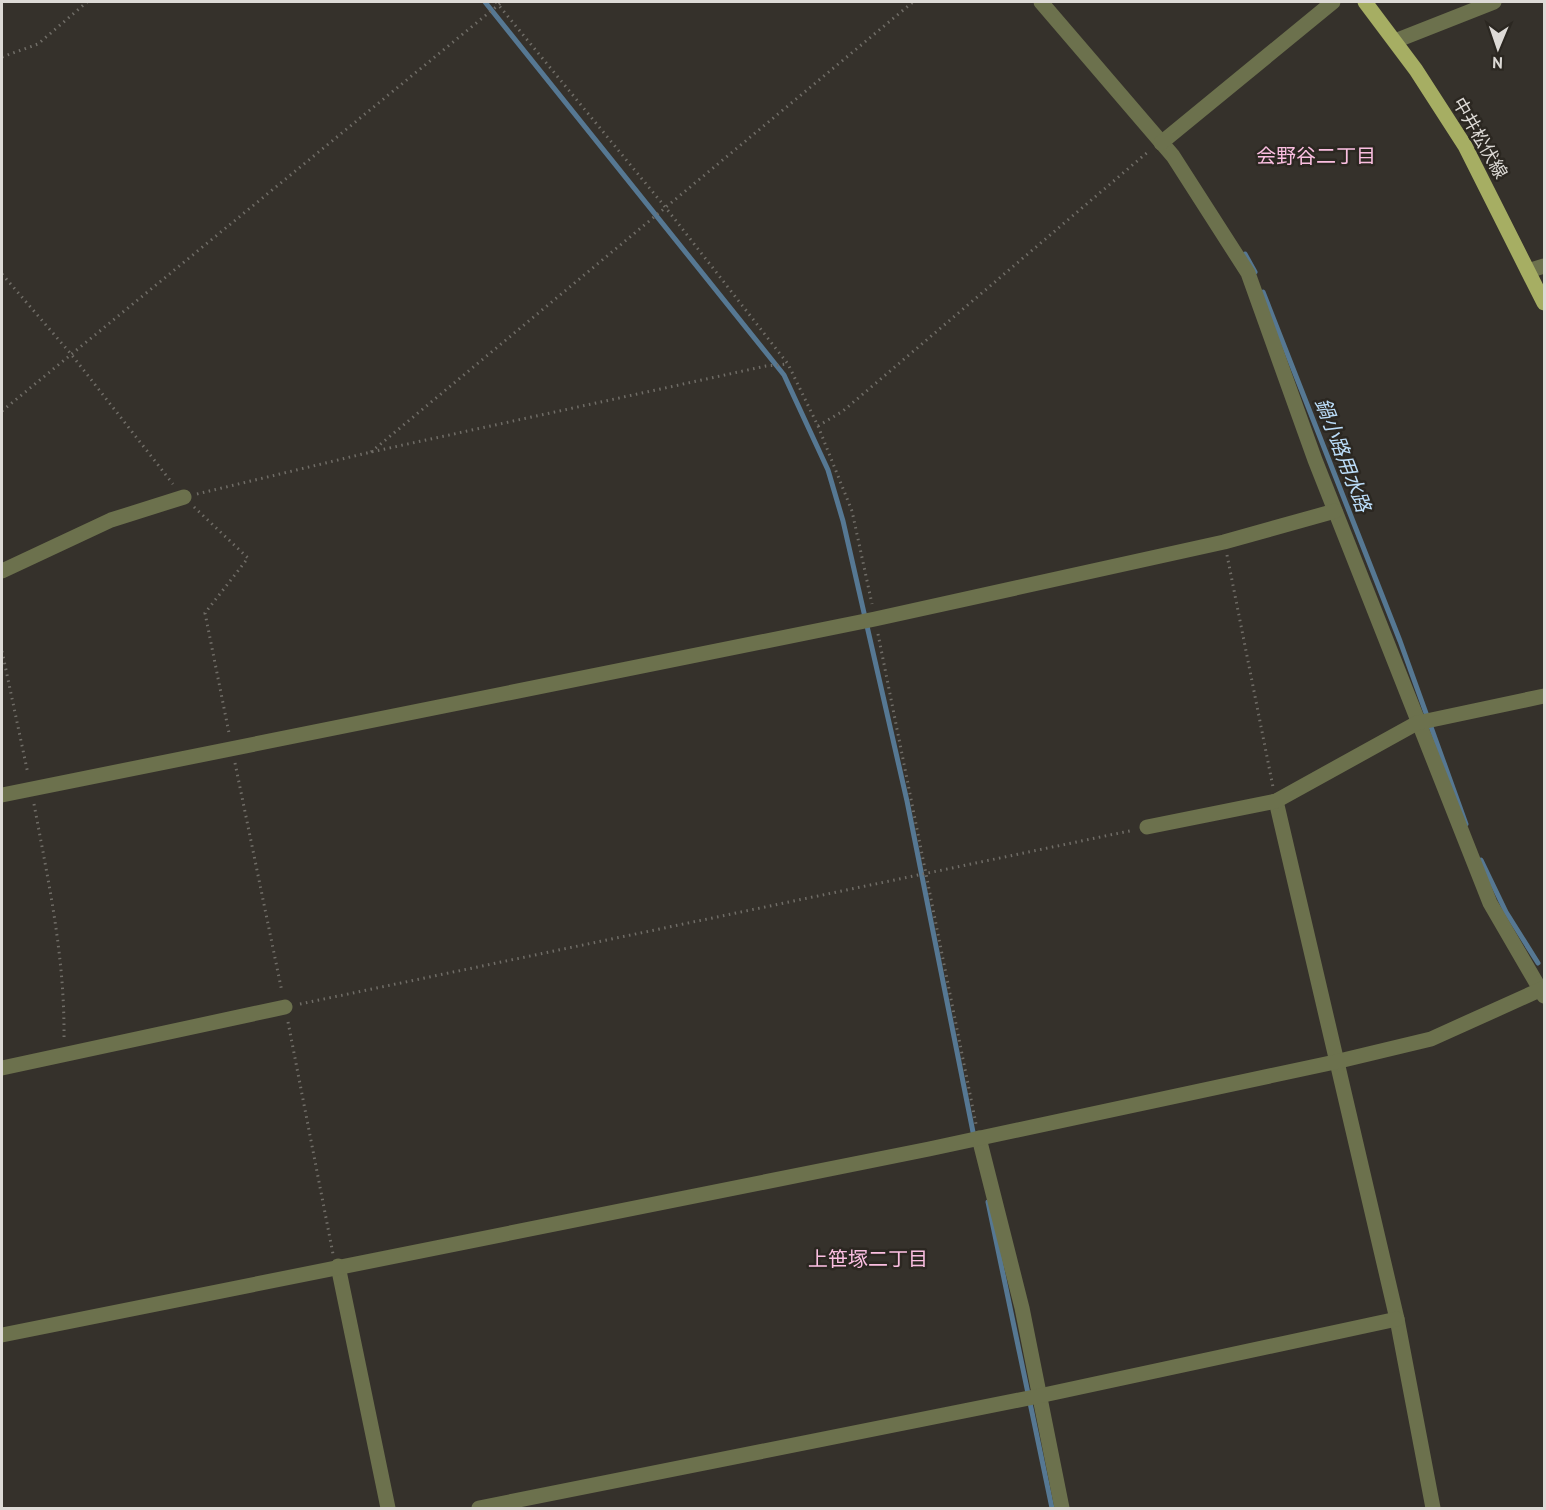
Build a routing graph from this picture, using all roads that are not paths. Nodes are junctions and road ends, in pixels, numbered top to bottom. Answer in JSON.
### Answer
{"nodes":[{"id":1,"x":1041,"y":2,"type":"edge"},
{"id":2,"x":1333,"y":2,"type":"edge"},
{"id":3,"x":1365,"y":2,"type":"edge"},
{"id":4,"x":1494,"y":2,"type":"edge"},
{"id":5,"x":1395,"y":41,"type":"junction"},
{"id":6,"x":1161,"y":143,"type":"junction"},
{"id":7,"x":1545,"y":266,"type":"edge"},
{"id":8,"x":1528,"y":271,"type":"junction"},
{"id":9,"x":1545,"y":303,"type":"edge"},
{"id":10,"x":184,"y":497,"type":"road end"},
{"id":11,"x":1335,"y":511,"type":"junction"},
{"id":12,"x":2,"y":571,"type":"edge"},
{"id":13,"x":1545,"y":696,"type":"edge"},
{"id":14,"x":1418,"y":723,"type":"junction"},
{"id":15,"x":2,"y":795,"type":"edge"},
{"id":16,"x":1276,"y":801,"type":"junction"},
{"id":17,"x":1147,"y":827,"type":"road end"},
{"id":18,"x":1544,"y":991,"type":"edge"},
{"id":19,"x":285,"y":1007,"type":"road end"},
{"id":20,"x":1335,"y":1062,"type":"junction"},
{"id":21,"x":2,"y":1068,"type":"edge"},
{"id":22,"x":979,"y":1138,"type":"junction"},
{"id":23,"x":337,"y":1267,"type":"junction"},
{"id":24,"x":1397,"y":1319,"type":"junction"},
{"id":25,"x":2,"y":1335,"type":"edge"},
{"id":26,"x":1039,"y":1396,"type":"junction"},
{"id":27,"x":388,"y":1509,"type":"edge"},
{"id":28,"x":479,"y":1509,"type":"edge"},
{"id":29,"x":1062,"y":1509,"type":"edge"},
{"id":30,"x":1433,"y":1509,"type":"edge"}],
"edges":[{"from":1,"to":6,"type":"street"},
{"from":2,"to":6,"type":"street"},
{"from":3,"to":5,"type":"main road","name":"中井松伏線"},
{"from":4,"to":5,"type":"street"},
{"from":5,"to":8,"type":"main road","name":"中井松伏線"},
{"from":6,"to":11,"type":"street"},
{"from":7,"to":8,"type":"street"},
{"from":8,"to":9,"type":"main road","name":"中井松伏線"},
{"from":10,"to":12,"type":"street"},
{"from":11,"to":14,"type":"street"},
{"from":11,"to":15,"type":"street"},
{"from":13,"to":14,"type":"street"},
{"from":14,"to":16,"type":"street"},
{"from":14,"to":18,"type":"street"},
{"from":16,"to":17,"type":"street"},
{"from":16,"to":20,"type":"street"},
{"from":18,"to":20,"type":"street"},
{"from":19,"to":21,"type":"street"},
{"from":20,"to":22,"type":"street"},
{"from":20,"to":24,"type":"street"},
{"from":22,"to":23,"type":"street"},
{"from":22,"to":26,"type":"street"},
{"from":23,"to":25,"type":"street"},
{"from":23,"to":27,"type":"street"},
{"from":24,"to":26,"type":"street"},
{"from":24,"to":30,"type":"street"},
{"from":26,"to":28,"type":"street"},
{"from":26,"to":29,"type":"street"}]}
